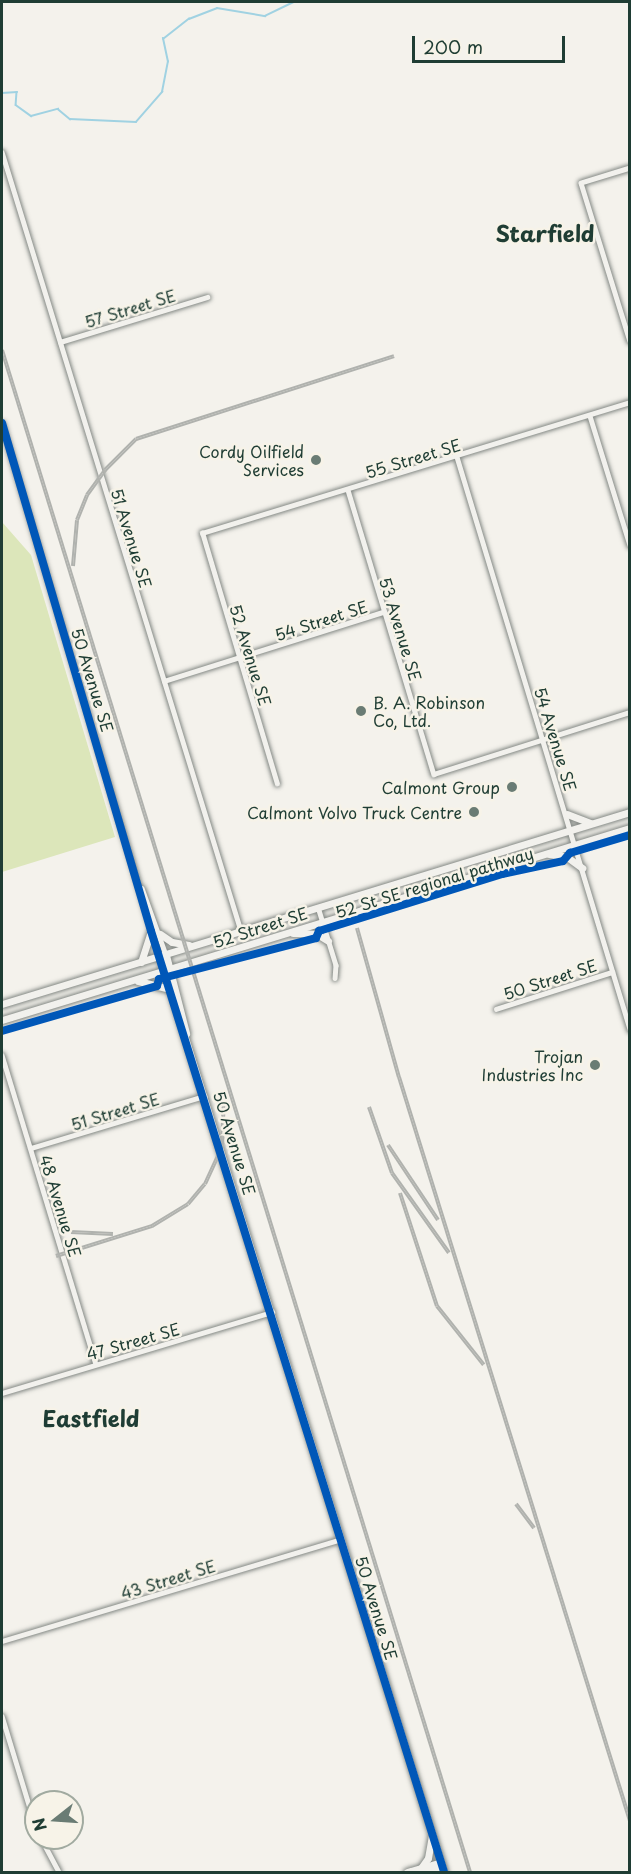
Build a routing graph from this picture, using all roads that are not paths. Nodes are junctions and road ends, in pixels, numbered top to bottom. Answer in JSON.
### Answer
{"nodes":[{"id":1,"x":2,"y":152,"type":"edge"},
{"id":2,"x":630,"y":168,"type":"edge"},
{"id":3,"x":207,"y":297,"type":"dead end"},
{"id":4,"x":630,"y":341,"type":"edge"},
{"id":5,"x":60,"y":342,"type":"junction"},
{"id":6,"x":630,"y":402,"type":"edge"},
{"id":7,"x":590,"y":416,"type":"junction"},
{"id":8,"x":2,"y":423,"type":"edge"},
{"id":9,"x":457,"y":457,"type":"junction"},
{"id":10,"x":348,"y":490,"type":"junction"},
{"id":11,"x":202,"y":533,"type":"joint"},
{"id":12,"x":630,"y":545,"type":"edge"},
{"id":13,"x":383,"y":612,"type":"junction"},
{"id":14,"x":240,"y":658,"type":"junction"},
{"id":15,"x":164,"y":681,"type":"junction"},
{"id":16,"x":630,"y":712,"type":"edge"},
{"id":17,"x":544,"y":739,"type":"junction"},
{"id":18,"x":278,"y":784,"type":"dead end"},
{"id":19,"x":630,"y":812,"type":"edge"},
{"id":20,"x":567,"y":814,"type":"junction"},
{"id":21,"x":593,"y":823,"type":"junction"},
{"id":22,"x":630,"y":828,"type":"edge"},
{"id":23,"x":572,"y":830,"type":"junction"},
{"id":24,"x":576,"y":844,"type":"junction"},
{"id":25,"x":546,"y":853,"type":"junction"},
{"id":26,"x":582,"y":867,"type":"junction"},
{"id":27,"x":142,"y":888,"type":"junction"},
{"id":28,"x":318,"y":907,"type":"junction"},
{"id":29,"x":322,"y":922,"type":"junction"},
{"id":30,"x":241,"y":930,"type":"junction"},
{"id":31,"x":152,"y":931,"type":"junction"},
{"id":32,"x":291,"y":932,"type":"junction"},
{"id":33,"x":160,"y":934,"type":"junction"},
{"id":34,"x":328,"y":941,"type":"junction"},
{"id":35,"x":195,"y":946,"type":"junction"},
{"id":36,"x":163,"y":956,"type":"junction"},
{"id":37,"x":141,"y":962,"type":"junction"},
{"id":38,"x":167,"y":970,"type":"junction"},
{"id":39,"x":612,"y":972,"type":"junction"},
{"id":40,"x":335,"y":978,"type":"dead end"},
{"id":41,"x":133,"y":981,"type":"junction"},
{"id":42,"x":170,"y":989,"type":"junction"},
{"id":43,"x":2,"y":998,"type":"edge"},
{"id":44,"x":22,"y":998,"type":"junction"},
{"id":45,"x":2,"y":1004,"type":"edge"},
{"id":46,"x":496,"y":1009,"type":"dead end"},
{"id":47,"x":2,"y":1021,"type":"edge"},
{"id":48,"x":630,"y":1029,"type":"edge"},
{"id":49,"x":186,"y":1033,"type":"junction"},
{"id":50,"x":2,"y":1055,"type":"edge"},
{"id":51,"x":206,"y":1096,"type":"junction"},
{"id":52,"x":31,"y":1148,"type":"junction"},
{"id":53,"x":272,"y":1312,"type":"junction"},
{"id":54,"x":96,"y":1364,"type":"junction"},
{"id":55,"x":2,"y":1394,"type":"edge"},
{"id":56,"x":341,"y":1539,"type":"junction"},
{"id":57,"x":2,"y":1641,"type":"edge"},
{"id":58,"x":2,"y":1716,"type":"edge"},
{"id":59,"x":24,"y":1790,"type":"edge"},
{"id":60,"x":432,"y":1833,"type":"junction"},
{"id":61,"x":47,"y":1850,"type":"edge"},
{"id":62,"x":443,"y":1867,"type":"edge"},
{"id":63,"x":424,"y":1870,"type":"edge"},
{"id":64,"x":59,"y":1872,"type":"edge"},
{"id":65,"x":407,"y":1872,"type":"edge"}],
"edges":[{"from":1,"to":5,"type":"street","name":"51 Avenue SE"},
{"from":2,"to":4,"type":"street"},
{"from":3,"to":5,"type":"street","name":"57 Street SE"},
{"from":5,"to":15,"type":"street","name":"51 Avenue SE"},
{"from":6,"to":7,"type":"street","name":"55 Street SE"},
{"from":7,"to":9,"type":"street","name":"55 Street SE"},
{"from":7,"to":12,"type":"street"},
{"from":8,"to":27,"type":"street","name":"50 Avenue SE"},
{"from":9,"to":10,"type":"street","name":"55 Street SE"},
{"from":9,"to":17,"type":"street","name":"54 Avenue SE"},
{"from":10,"to":11,"type":"street","name":"55 Street SE"},
{"from":10,"to":13,"type":"street","name":"53 Avenue SE"},
{"from":11,"to":14,"type":"street","name":"52 Avenue SE"},
{"from":13,"to":14,"type":"street","name":"54 Street SE"},
{"from":13,"to":17,"type":"street","name":"53 Avenue SE"},
{"from":14,"to":15,"type":"street","name":"54 Street SE"},
{"from":14,"to":18,"type":"street","name":"52 Avenue SE"},
{"from":15,"to":30,"type":"street","name":"51 Avenue SE"},
{"from":16,"to":17,"type":"street"},
{"from":17,"to":20,"type":"street","name":"54 Avenue SE"},
{"from":19,"to":21,"type":"main road","name":"52 Street SE"},
{"from":20,"to":21,"type":"main road"},
{"from":20,"to":23,"type":"street","name":"54 Avenue SE"},
{"from":21,"to":23,"type":"main road","name":"52 Street SE"},
{"from":22,"to":24,"type":"main road","name":"52 Street SE"},
{"from":23,"to":24,"type":"street","name":"54 Avenue SE"},
{"from":23,"to":28,"type":"main road","name":"52 Street SE"},
{"from":24,"to":25,"type":"main road","name":"52 Street SE"},
{"from":24,"to":26,"type":"street","name":"54 Avenue SE"},
{"from":25,"to":26,"type":"main road"},
{"from":25,"to":29,"type":"main road","name":"52 Street SE"},
{"from":26,"to":39,"type":"street","name":"54 Avenue SE"},
{"from":27,"to":31,"type":"street","name":"50 Avenue SE"},
{"from":27,"to":33,"type":"street","name":"50 Avenue SE"},
{"from":28,"to":29,"type":"street"},
{"from":28,"to":30,"type":"main road","name":"52 Street SE"},
{"from":29,"to":32,"type":"main road","name":"52 Street SE"},
{"from":29,"to":34,"type":"street"},
{"from":30,"to":35,"type":"main road","name":"52 Street SE"},
{"from":31,"to":36,"type":"street","name":"50 Avenue SE"},
{"from":31,"to":37,"type":"main road"},
{"from":32,"to":34,"type":"main road"},
{"from":32,"to":38,"type":"main road","name":"52 Street SE"},
{"from":33,"to":35,"type":"main road"},
{"from":33,"to":36,"type":"street","name":"50 Avenue SE"},
{"from":34,"to":40,"type":"street"},
{"from":35,"to":36,"type":"main road","name":"52 Street SE"},
{"from":36,"to":37,"type":"main road","name":"52 Street SE"},
{"from":36,"to":38,"type":"main road","name":"50 Avenue SE"},
{"from":37,"to":44,"type":"main road","name":"52 Street SE"},
{"from":38,"to":41,"type":"main road","name":"52 Street SE"},
{"from":38,"to":42,"type":"main road","name":"50 Avenue SE"},
{"from":38,"to":49,"type":"main road","name":"50 Avenue SE"},
{"from":39,"to":46,"type":"street","name":"50 Street SE"},
{"from":39,"to":48,"type":"street","name":"54 Avenue SE"},
{"from":41,"to":42,"type":"main road"},
{"from":41,"to":47,"type":"main road","name":"52 Street SE"},
{"from":42,"to":49,"type":"main road","name":"50 Avenue SE"},
{"from":43,"to":44,"type":"main road"},
{"from":44,"to":45,"type":"main road","name":"52 Street SE"},
{"from":49,"to":51,"type":"main road","name":"50 Avenue SE"},
{"from":50,"to":52,"type":"street","name":"48 Avenue SE"},
{"from":51,"to":52,"type":"street","name":"51 Street SE"},
{"from":51,"to":53,"type":"main road","name":"50 Avenue SE"},
{"from":52,"to":54,"type":"street","name":"48 Avenue SE"},
{"from":53,"to":54,"type":"street","name":"47 Street SE"},
{"from":53,"to":56,"type":"main road","name":"50 Avenue SE"},
{"from":54,"to":55,"type":"street","name":"47 Street SE"},
{"from":56,"to":57,"type":"street","name":"43 Street SE"},
{"from":56,"to":60,"type":"main road","name":"50 Avenue SE"},
{"from":58,"to":59,"type":"street"},
{"from":60,"to":62,"type":"main road","name":"50 Avenue SE"},
{"from":60,"to":63,"type":"main road"},
{"from":61,"to":64,"type":"street"},
{"from":62,"to":63,"type":"main road"},
{"from":63,"to":65,"type":"main road"}]}
